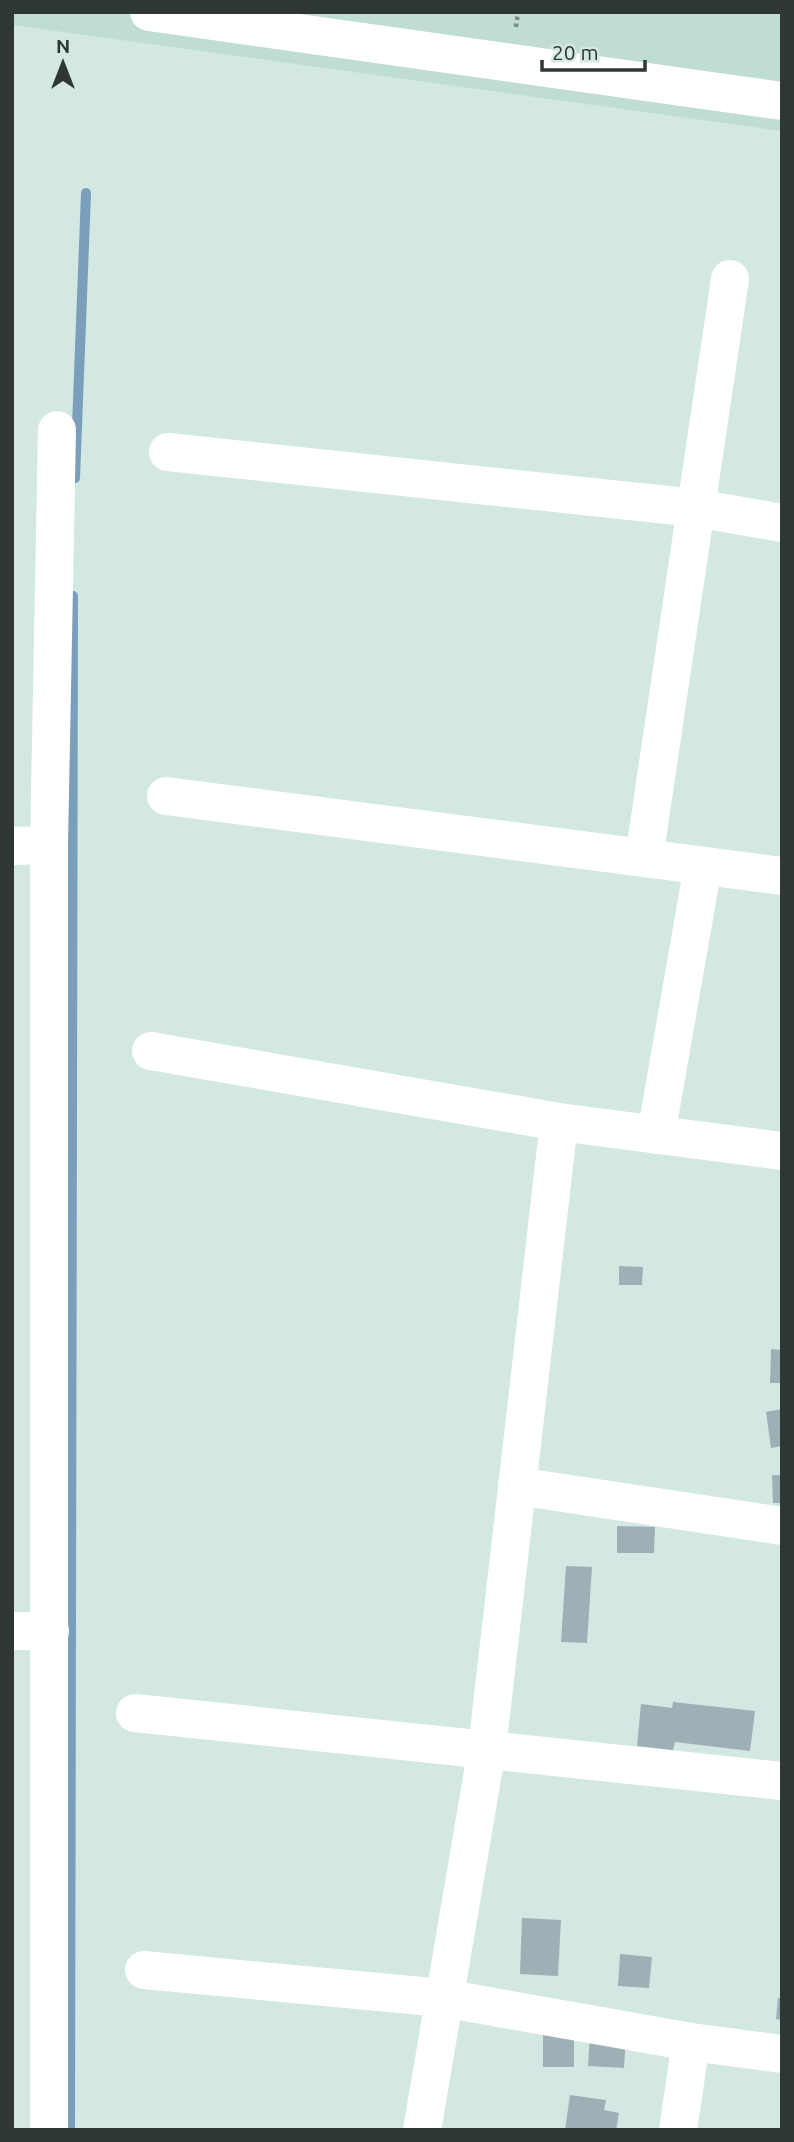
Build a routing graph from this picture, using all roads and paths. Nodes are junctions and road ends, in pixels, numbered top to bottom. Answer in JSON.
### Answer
{"nodes":[{"id":1,"x":149,"y":12,"type":"edge"},
{"id":2,"x":782,"y":101,"type":"edge"},
{"id":3,"x":730,"y":279,"type":"dead end"},
{"id":4,"x":57,"y":430,"type":"dead end"},
{"id":5,"x":168,"y":452,"type":"dead end"},
{"id":6,"x":696,"y":508,"type":"junction"},
{"id":7,"x":782,"y":523,"type":"edge"},
{"id":8,"x":166,"y":796,"type":"dead end"},
{"id":9,"x":31,"y":845,"type":"edge"},
{"id":10,"x":644,"y":858,"type":"junction"},
{"id":11,"x":703,"y":866,"type":"junction"},
{"id":12,"x":782,"y":876,"type":"edge"},
{"id":13,"x":151,"y":1051,"type":"dead end"},
{"id":14,"x":559,"y":1122,"type":"junction"},
{"id":15,"x":656,"y":1135,"type":"junction"},
{"id":16,"x":782,"y":1151,"type":"edge"},
{"id":17,"x":517,"y":1486,"type":"junction"},
{"id":18,"x":782,"y":1526,"type":"edge"},
{"id":19,"x":12,"y":1631,"type":"edge"},
{"id":20,"x":50,"y":1631,"type":"junction"},
{"id":21,"x":135,"y":1713,"type":"dead end"},
{"id":22,"x":487,"y":1749,"type":"junction"},
{"id":23,"x":782,"y":1781,"type":"edge"},
{"id":24,"x":144,"y":1970,"type":"dead end"},
{"id":25,"x":443,"y":1998,"type":"junction"},
{"id":26,"x":691,"y":2042,"type":"junction"},
{"id":27,"x":782,"y":2054,"type":"edge"},
{"id":28,"x":49,"y":2130,"type":"edge"},
{"id":29,"x":422,"y":2130,"type":"edge"},
{"id":30,"x":678,"y":2130,"type":"edge"}],
"edges":[{"from":1,"to":2,"type":"street"},
{"from":3,"to":6,"type":"street"},
{"from":4,"to":9,"type":"street"},
{"from":5,"to":6,"type":"street"},
{"from":6,"to":7,"type":"street"},
{"from":6,"to":10,"type":"street"},
{"from":8,"to":10,"type":"street"},
{"from":9,"to":20,"type":"street"},
{"from":10,"to":11,"type":"street"},
{"from":11,"to":12,"type":"street"},
{"from":11,"to":15,"type":"street"},
{"from":13,"to":14,"type":"street"},
{"from":14,"to":15,"type":"street"},
{"from":14,"to":17,"type":"street"},
{"from":15,"to":16,"type":"street"},
{"from":17,"to":18,"type":"street"},
{"from":17,"to":22,"type":"street"},
{"from":19,"to":20,"type":"street"},
{"from":20,"to":28,"type":"street"},
{"from":21,"to":22,"type":"street"},
{"from":22,"to":23,"type":"street"},
{"from":22,"to":25,"type":"street"},
{"from":24,"to":25,"type":"street"},
{"from":25,"to":26,"type":"street"},
{"from":25,"to":29,"type":"street"},
{"from":26,"to":27,"type":"street"},
{"from":26,"to":30,"type":"street"}]}
